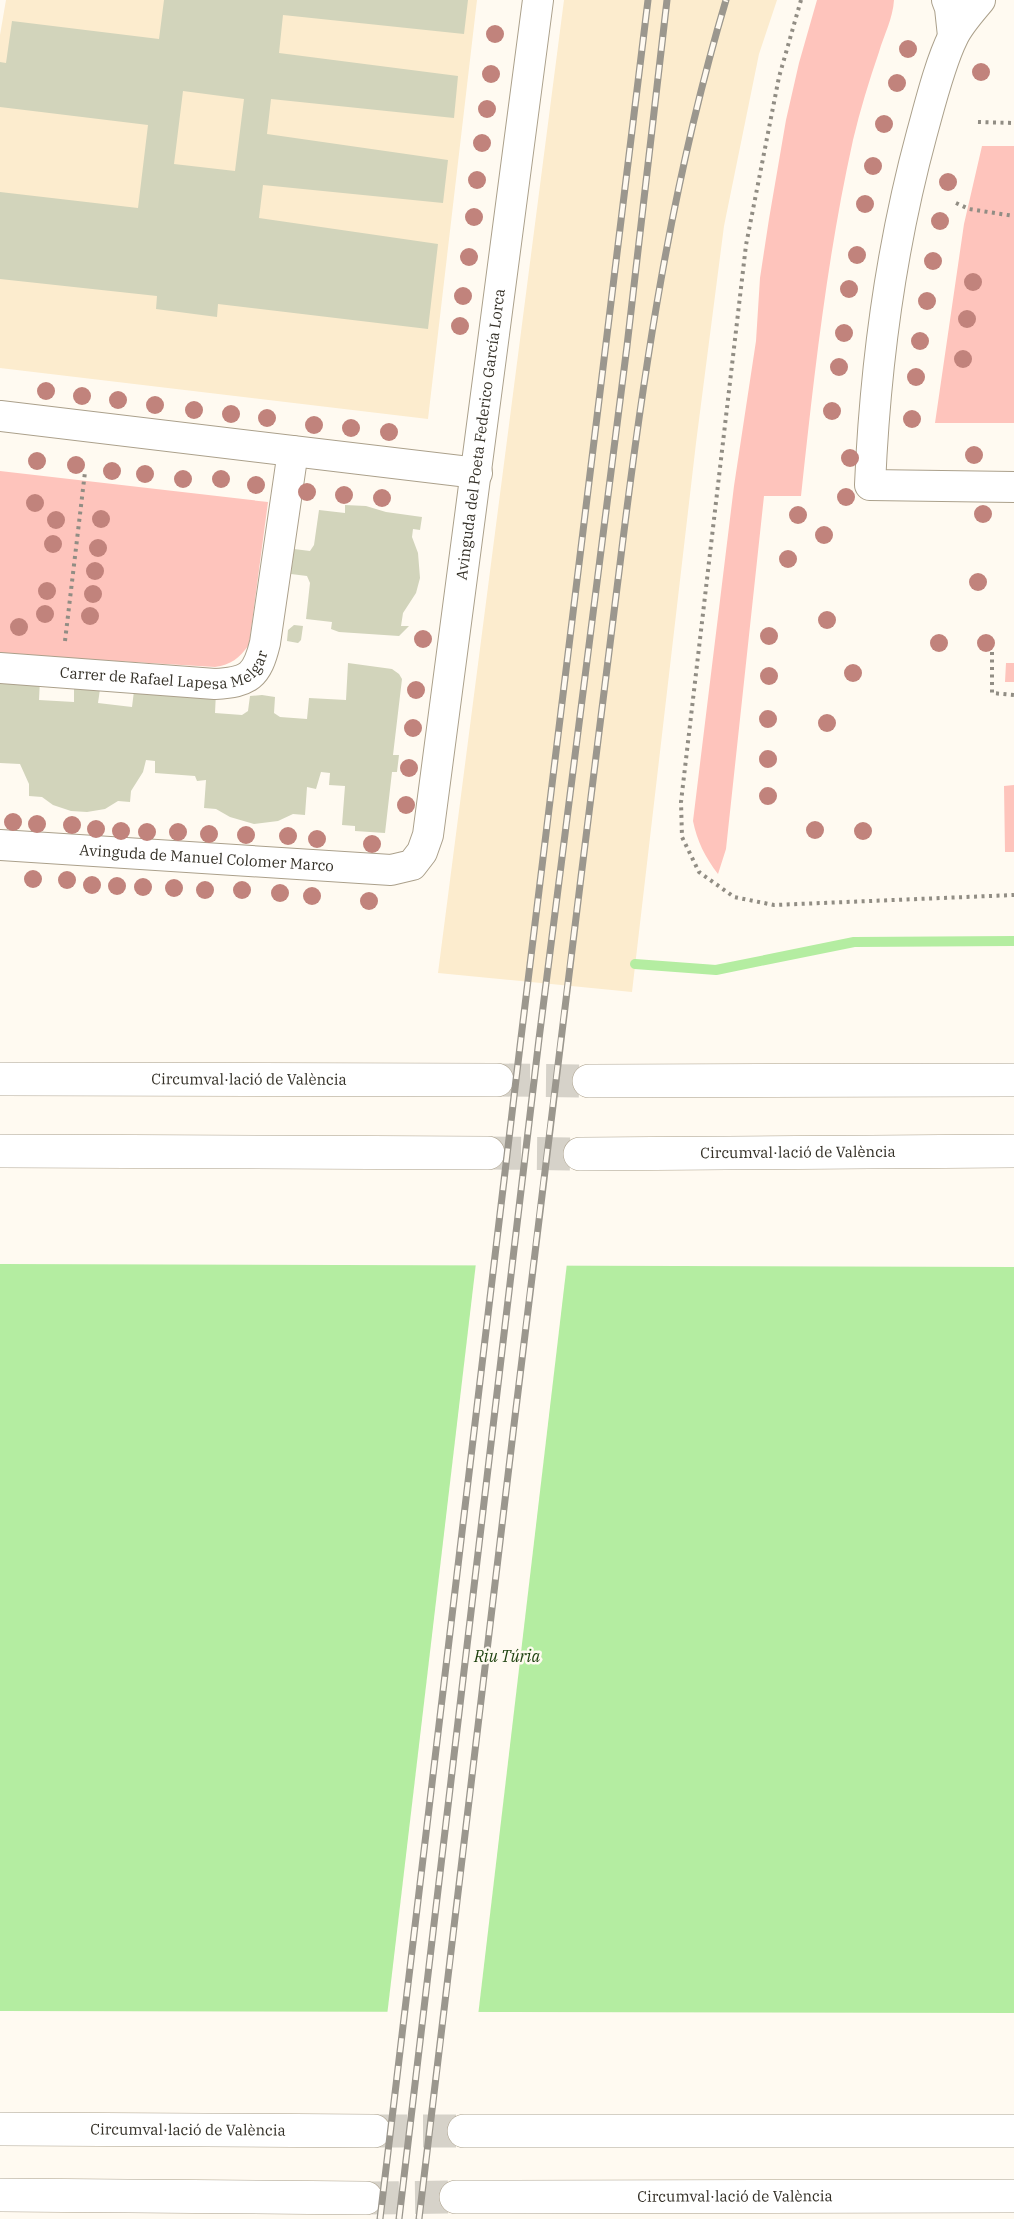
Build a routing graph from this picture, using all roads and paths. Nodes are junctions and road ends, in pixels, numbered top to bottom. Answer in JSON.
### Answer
{"nodes":[{"id":1,"x":538,"y":0,"type":"edge"},
{"id":2,"x":801,"y":0,"type":"edge"},
{"id":3,"x":947,"y":0,"type":"edge"},
{"id":4,"x":980,"y":0,"type":"edge"},
{"id":5,"x":953,"y":36,"type":"junction"},
{"id":6,"x":978,"y":122,"type":"dead end"},
{"id":7,"x":1014,"y":123,"type":"edge"},
{"id":8,"x":956,"y":203,"type":"dead end"},
{"id":9,"x":1014,"y":216,"type":"edge"},
{"id":10,"x":0,"y":416,"type":"edge"},
{"id":11,"x":293,"y":451,"type":"junction"},
{"id":12,"x":85,"y":472,"type":"dead end"},
{"id":13,"x":477,"y":473,"type":"junction"},
{"id":14,"x":1014,"y":487,"type":"edge"},
{"id":15,"x":992,"y":652,"type":"dead end"},
{"id":16,"x":0,"y":668,"type":"edge"},
{"id":17,"x":61,"y":672,"type":"junction"},
{"id":18,"x":1014,"y":695,"type":"edge"},
{"id":19,"x":0,"y":845,"type":"edge"},
{"id":20,"x":412,"y":865,"type":"joint"},
{"id":21,"x":1014,"y":895,"type":"edge"},
{"id":22,"x":0,"y":1079,"type":"edge"},
{"id":23,"x":497,"y":1080,"type":"tunnel mouth"},
{"id":24,"x":1014,"y":1080,"type":"edge"},
{"id":25,"x":588,"y":1081,"type":"tunnel mouth"},
{"id":26,"x":0,"y":1151,"type":"edge"},
{"id":27,"x":1014,"y":1151,"type":"edge"},
{"id":28,"x":488,"y":1153,"type":"tunnel mouth"},
{"id":29,"x":580,"y":1154,"type":"tunnel mouth"},
{"id":30,"x":0,"y":2129,"type":"edge"},
{"id":31,"x":374,"y":2131,"type":"tunnel mouth"},
{"id":32,"x":464,"y":2131,"type":"tunnel mouth"},
{"id":33,"x":1014,"y":2131,"type":"edge"},
{"id":34,"x":0,"y":2195,"type":"edge"},
{"id":35,"x":1014,"y":2196,"type":"edge"},
{"id":36,"x":456,"y":2197,"type":"tunnel mouth"},
{"id":37,"x":366,"y":2198,"type":"tunnel mouth"}],
"edges":[{"from":1,"to":13,"type":"street","name":"Avinguda del Poeta Federico García Lorca"},
{"from":2,"to":21,"type":"path"},
{"from":3,"to":5,"type":"street"},
{"from":4,"to":5,"type":"street"},
{"from":5,"to":14,"type":"street"},
{"from":6,"to":7,"type":"path"},
{"from":8,"to":9,"type":"path"},
{"from":10,"to":11,"type":"street"},
{"from":11,"to":13,"type":"street"},
{"from":11,"to":17,"type":"street","name":"Carrer de Rafael Lapesa Melgar"},
{"from":12,"to":17,"type":"path"},
{"from":13,"to":20,"type":"street","name":"Avinguda del Poeta Federico García Lorca"},
{"from":15,"to":18,"type":"path"},
{"from":16,"to":17,"type":"street","name":"Carrer de Rafael Lapesa Melgar"},
{"from":19,"to":20,"type":"street","name":"Avinguda de Manuel Colomer Marco"},
{"from":22,"to":23,"type":"highway","name":"Circumval·lació de València"},
{"from":24,"to":25,"type":"highway"},
{"from":26,"to":28,"type":"highway"},
{"from":27,"to":29,"type":"highway","name":"Circumval·lació de València"},
{"from":30,"to":31,"type":"highway","name":"Circumval·lació de València"},
{"from":32,"to":33,"type":"highway"},
{"from":34,"to":37,"type":"highway"},
{"from":35,"to":36,"type":"highway","name":"Circumval·lació de València"}]}
